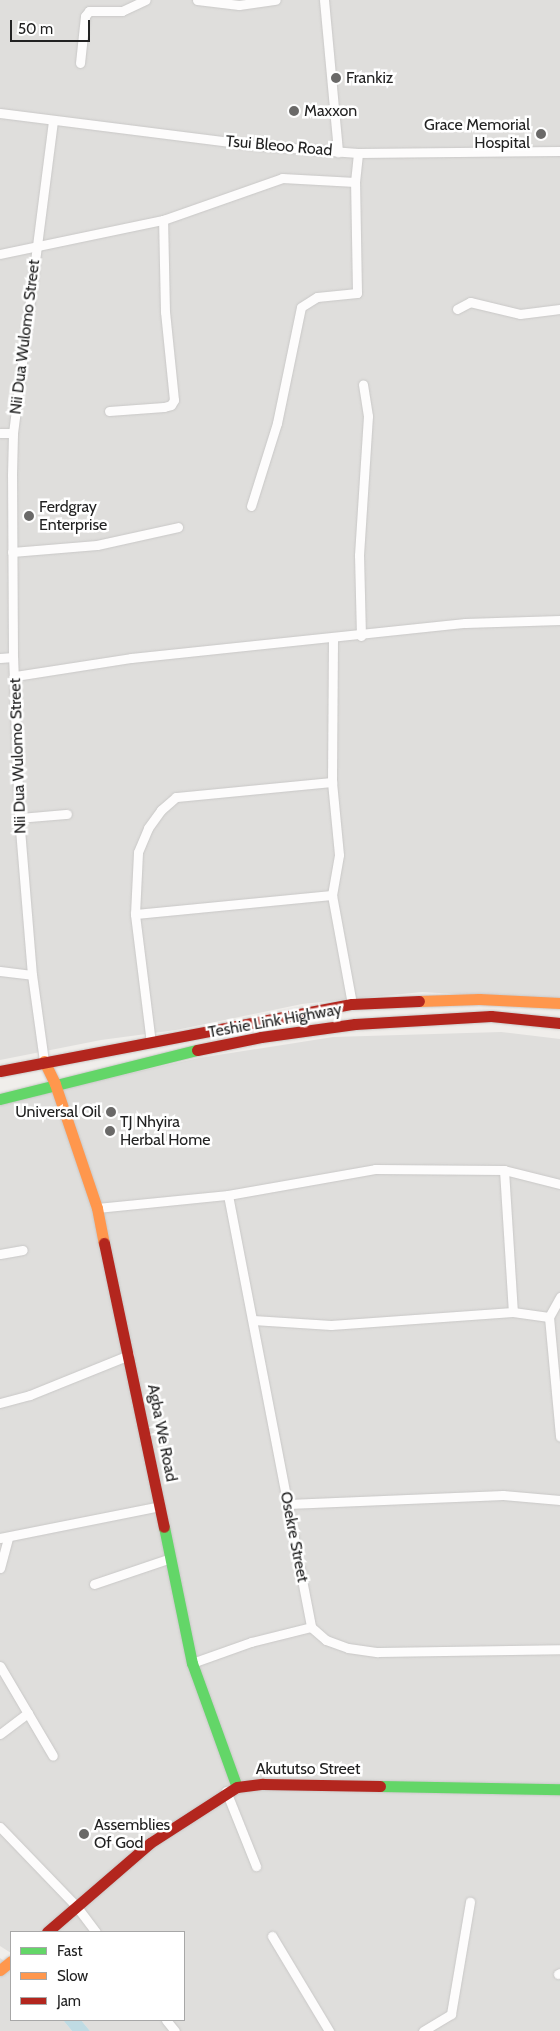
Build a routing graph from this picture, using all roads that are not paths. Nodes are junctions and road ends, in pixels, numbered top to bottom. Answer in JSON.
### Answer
{"nodes":[{"id":1,"x":146,"y":0,"type":"edge"},
{"id":2,"x":197,"y":0,"type":"edge"},
{"id":3,"x":276,"y":0,"type":"edge"},
{"id":4,"x":324,"y":0,"type":"edge"},
{"id":5,"x":217,"y":1,"type":"edge"},
{"id":6,"x":80,"y":63,"type":"dead end"},
{"id":7,"x":0,"y":113,"type":"edge"},
{"id":8,"x":53,"y":122,"type":"junction"},
{"id":9,"x":560,"y":151,"type":"edge"},
{"id":10,"x":338,"y":152,"type":"junction"},
{"id":11,"x":358,"y":153,"type":"junction"},
{"id":12,"x":355,"y":182,"type":"junction"},
{"id":13,"x":163,"y":220,"type":"junction"},
{"id":14,"x":36,"y":248,"type":"junction"},
{"id":15,"x":0,"y":254,"type":"edge"},
{"id":16,"x":457,"y":309,"type":"dead end"},
{"id":17,"x":560,"y":309,"type":"edge"},
{"id":18,"x":362,"y":384,"type":"dead end"},
{"id":19,"x":109,"y":411,"type":"dead end"},
{"id":20,"x":0,"y":433,"type":"edge"},
{"id":21,"x":14,"y":433,"type":"junction"},
{"id":22,"x":251,"y":506,"type":"dead end"},
{"id":23,"x":178,"y":527,"type":"dead end"},
{"id":24,"x":12,"y":552,"type":"junction"},
{"id":25,"x":560,"y":620,"type":"edge"},
{"id":26,"x":360,"y":636,"type":"junction"},
{"id":27,"x":333,"y":639,"type":"junction"},
{"id":28,"x":13,"y":657,"type":"junction"},
{"id":29,"x":0,"y":658,"type":"edge"},
{"id":30,"x":15,"y":676,"type":"junction"},
{"id":31,"x":332,"y":782,"type":"junction"},
{"id":32,"x":67,"y":814,"type":"dead end"},
{"id":33,"x":19,"y":818,"type":"junction"},
{"id":34,"x":332,"y":895,"type":"junction"},
{"id":35,"x":135,"y":914,"type":"junction"},
{"id":36,"x":0,"y":971,"type":"edge"},
{"id":37,"x":32,"y":976,"type":"junction"},
{"id":38,"x":560,"y":1003,"type":"edge"},
{"id":39,"x":352,"y":1004,"type":"junction"},
{"id":40,"x":560,"y":1023,"type":"edge"},
{"id":41,"x":151,"y":1043,"type":"junction"},
{"id":42,"x":44,"y":1061,"type":"junction"},
{"id":43,"x":0,"y":1071,"type":"edge"},
{"id":44,"x":55,"y":1084,"type":"junction"},
{"id":45,"x":0,"y":1098,"type":"edge"},
{"id":46,"x":504,"y":1170,"type":"junction"},
{"id":47,"x":560,"y":1184,"type":"edge"},
{"id":48,"x":228,"y":1195,"type":"junction"},
{"id":49,"x":97,"y":1208,"type":"junction"},
{"id":50,"x":22,"y":1250,"type":"dead end"},
{"id":51,"x":0,"y":1254,"type":"edge"},
{"id":52,"x":560,"y":1297,"type":"edge"},
{"id":53,"x":513,"y":1312,"type":"junction"},
{"id":54,"x":548,"y":1317,"type":"junction"},
{"id":55,"x":252,"y":1320,"type":"junction"},
{"id":56,"x":129,"y":1355,"type":"junction"},
{"id":57,"x":0,"y":1403,"type":"edge"},
{"id":58,"x":560,"y":1436,"type":"edge"},
{"id":59,"x":560,"y":1500,"type":"edge"},
{"id":60,"x":288,"y":1504,"type":"junction"},
{"id":61,"x":160,"y":1506,"type":"junction"},
{"id":62,"x":4,"y":1538,"type":"edge"},
{"id":63,"x":168,"y":1559,"type":"junction"},
{"id":64,"x":0,"y":1568,"type":"edge"},
{"id":65,"x":94,"y":1584,"type":"dead end"},
{"id":66,"x":311,"y":1627,"type":"junction"},
{"id":67,"x":560,"y":1649,"type":"edge"},
{"id":68,"x":192,"y":1663,"type":"junction"},
{"id":69,"x":0,"y":1666,"type":"edge"},
{"id":70,"x":28,"y":1713,"type":"junction"},
{"id":71,"x":0,"y":1734,"type":"edge"},
{"id":72,"x":54,"y":1756,"type":"dead end"},
{"id":73,"x":232,"y":1789,"type":"junction"},
{"id":74,"x":560,"y":1789,"type":"edge"},
{"id":75,"x":0,"y":1827,"type":"edge"},
{"id":76,"x":256,"y":1866,"type":"dead end"},
{"id":77,"x":470,"y":1902,"type":"dead end"},
{"id":78,"x":76,"y":1907,"type":"junction"},
{"id":79,"x":47,"y":1931,"type":"edge"},
{"id":80,"x":95,"y":1931,"type":"edge"},
{"id":81,"x":272,"y":1936,"type":"dead end"},
{"id":82,"x":10,"y":1962,"type":"edge"},
{"id":83,"x":0,"y":1970,"type":"edge"},
{"id":84,"x":167,"y":2021,"type":"edge"},
{"id":85,"x":176,"y":2031,"type":"edge"},
{"id":86,"x":329,"y":2031,"type":"edge"},
{"id":87,"x":423,"y":2031,"type":"edge"}],
"edges":[{"from":1,"to":6,"type":"street"},
{"from":2,"to":5,"type":"street"},
{"from":3,"to":5,"type":"street"},
{"from":4,"to":10,"type":"street"},
{"from":7,"to":8,"type":"street","name":"Tsui Bleoo Road"},
{"from":8,"to":10,"type":"street","name":"Tsui Bleoo Road"},
{"from":8,"to":14,"type":"street","name":"Nii Dua Wulomo Street"},
{"from":9,"to":11,"type":"street","name":"Tsui Bleoo Road"},
{"from":10,"to":11,"type":"street","name":"Tsui Bleoo Road"},
{"from":11,"to":12,"type":"street"},
{"from":12,"to":13,"type":"street"},
{"from":12,"to":22,"type":"street"},
{"from":13,"to":14,"type":"street"},
{"from":13,"to":19,"type":"street"},
{"from":14,"to":15,"type":"street"},
{"from":14,"to":21,"type":"street","name":"Nii Dua Wulomo Street"},
{"from":16,"to":17,"type":"street"},
{"from":18,"to":26,"type":"street"},
{"from":20,"to":21,"type":"street"},
{"from":21,"to":24,"type":"street","name":"Nii Dua Wulomo Street"},
{"from":23,"to":24,"type":"street"},
{"from":24,"to":28,"type":"street","name":"Nii Dua Wulomo Street"},
{"from":25,"to":26,"type":"street"},
{"from":26,"to":27,"type":"street"},
{"from":27,"to":30,"type":"street"},
{"from":27,"to":31,"type":"street"},
{"from":28,"to":29,"type":"street"},
{"from":28,"to":30,"type":"street","name":"Nii Dua Wulomo Street"},
{"from":30,"to":33,"type":"street","name":"Nii Dua Wulomo Street"},
{"from":31,"to":34,"type":"street"},
{"from":31,"to":35,"type":"street"},
{"from":32,"to":33,"type":"street"},
{"from":33,"to":37,"type":"street","name":"Nii Dua Wulomo Street"},
{"from":34,"to":35,"type":"street"},
{"from":34,"to":39,"type":"street"},
{"from":35,"to":41,"type":"street"},
{"from":36,"to":37,"type":"street"},
{"from":37,"to":42,"type":"street","name":"Nii Dua Wulomo Street"},
{"from":38,"to":39,"type":"main road","name":"Teshie Link Highway"},
{"from":39,"to":41,"type":"main road","name":"Teshie Link Highway"},
{"from":40,"to":44,"type":"main road","name":"Teshie Link Highway"},
{"from":41,"to":42,"type":"main road","name":"Teshie Link Highway"},
{"from":42,"to":43,"type":"main road","name":"Teshie Link Highway"},
{"from":42,"to":44,"type":"main road","name":"Agba We Road"},
{"from":44,"to":45,"type":"main road","name":"Teshie Link Highway"},
{"from":44,"to":49,"type":"main road","name":"Agba We Road"},
{"from":46,"to":47,"type":"street"},
{"from":46,"to":48,"type":"street"},
{"from":46,"to":53,"type":"street"},
{"from":48,"to":49,"type":"street"},
{"from":48,"to":55,"type":"street","name":"Osekre Street"},
{"from":49,"to":56,"type":"main road","name":"Agba We Road"},
{"from":50,"to":51,"type":"street"},
{"from":52,"to":54,"type":"street"},
{"from":53,"to":54,"type":"street"},
{"from":53,"to":55,"type":"street"},
{"from":54,"to":58,"type":"street"},
{"from":55,"to":60,"type":"street","name":"Osekre Street"},
{"from":56,"to":57,"type":"street"},
{"from":56,"to":61,"type":"main road","name":"Agba We Road"},
{"from":59,"to":60,"type":"street"},
{"from":60,"to":66,"type":"street","name":"Osekre Street"},
{"from":61,"to":62,"type":"street"},
{"from":61,"to":63,"type":"main road","name":"Agba We Road"},
{"from":62,"to":64,"type":"street"},
{"from":63,"to":65,"type":"street"},
{"from":63,"to":68,"type":"main road","name":"Agba We Road"},
{"from":66,"to":67,"type":"street"},
{"from":66,"to":68,"type":"street"},
{"from":68,"to":73,"type":"main road","name":"Agba We Road"},
{"from":69,"to":70,"type":"street"},
{"from":70,"to":71,"type":"street"},
{"from":70,"to":72,"type":"street"},
{"from":73,"to":74,"type":"main road","name":"Akututso Street"},
{"from":73,"to":76,"type":"street"},
{"from":73,"to":78,"type":"main road","name":"Akututso Street"},
{"from":75,"to":78,"type":"street"},
{"from":77,"to":87,"type":"street"},
{"from":78,"to":79,"type":"main road","name":"Akututso Street"},
{"from":78,"to":80,"type":"street"},
{"from":81,"to":86,"type":"street"},
{"from":82,"to":83,"type":"main road"},
{"from":84,"to":85,"type":"street"}]}
